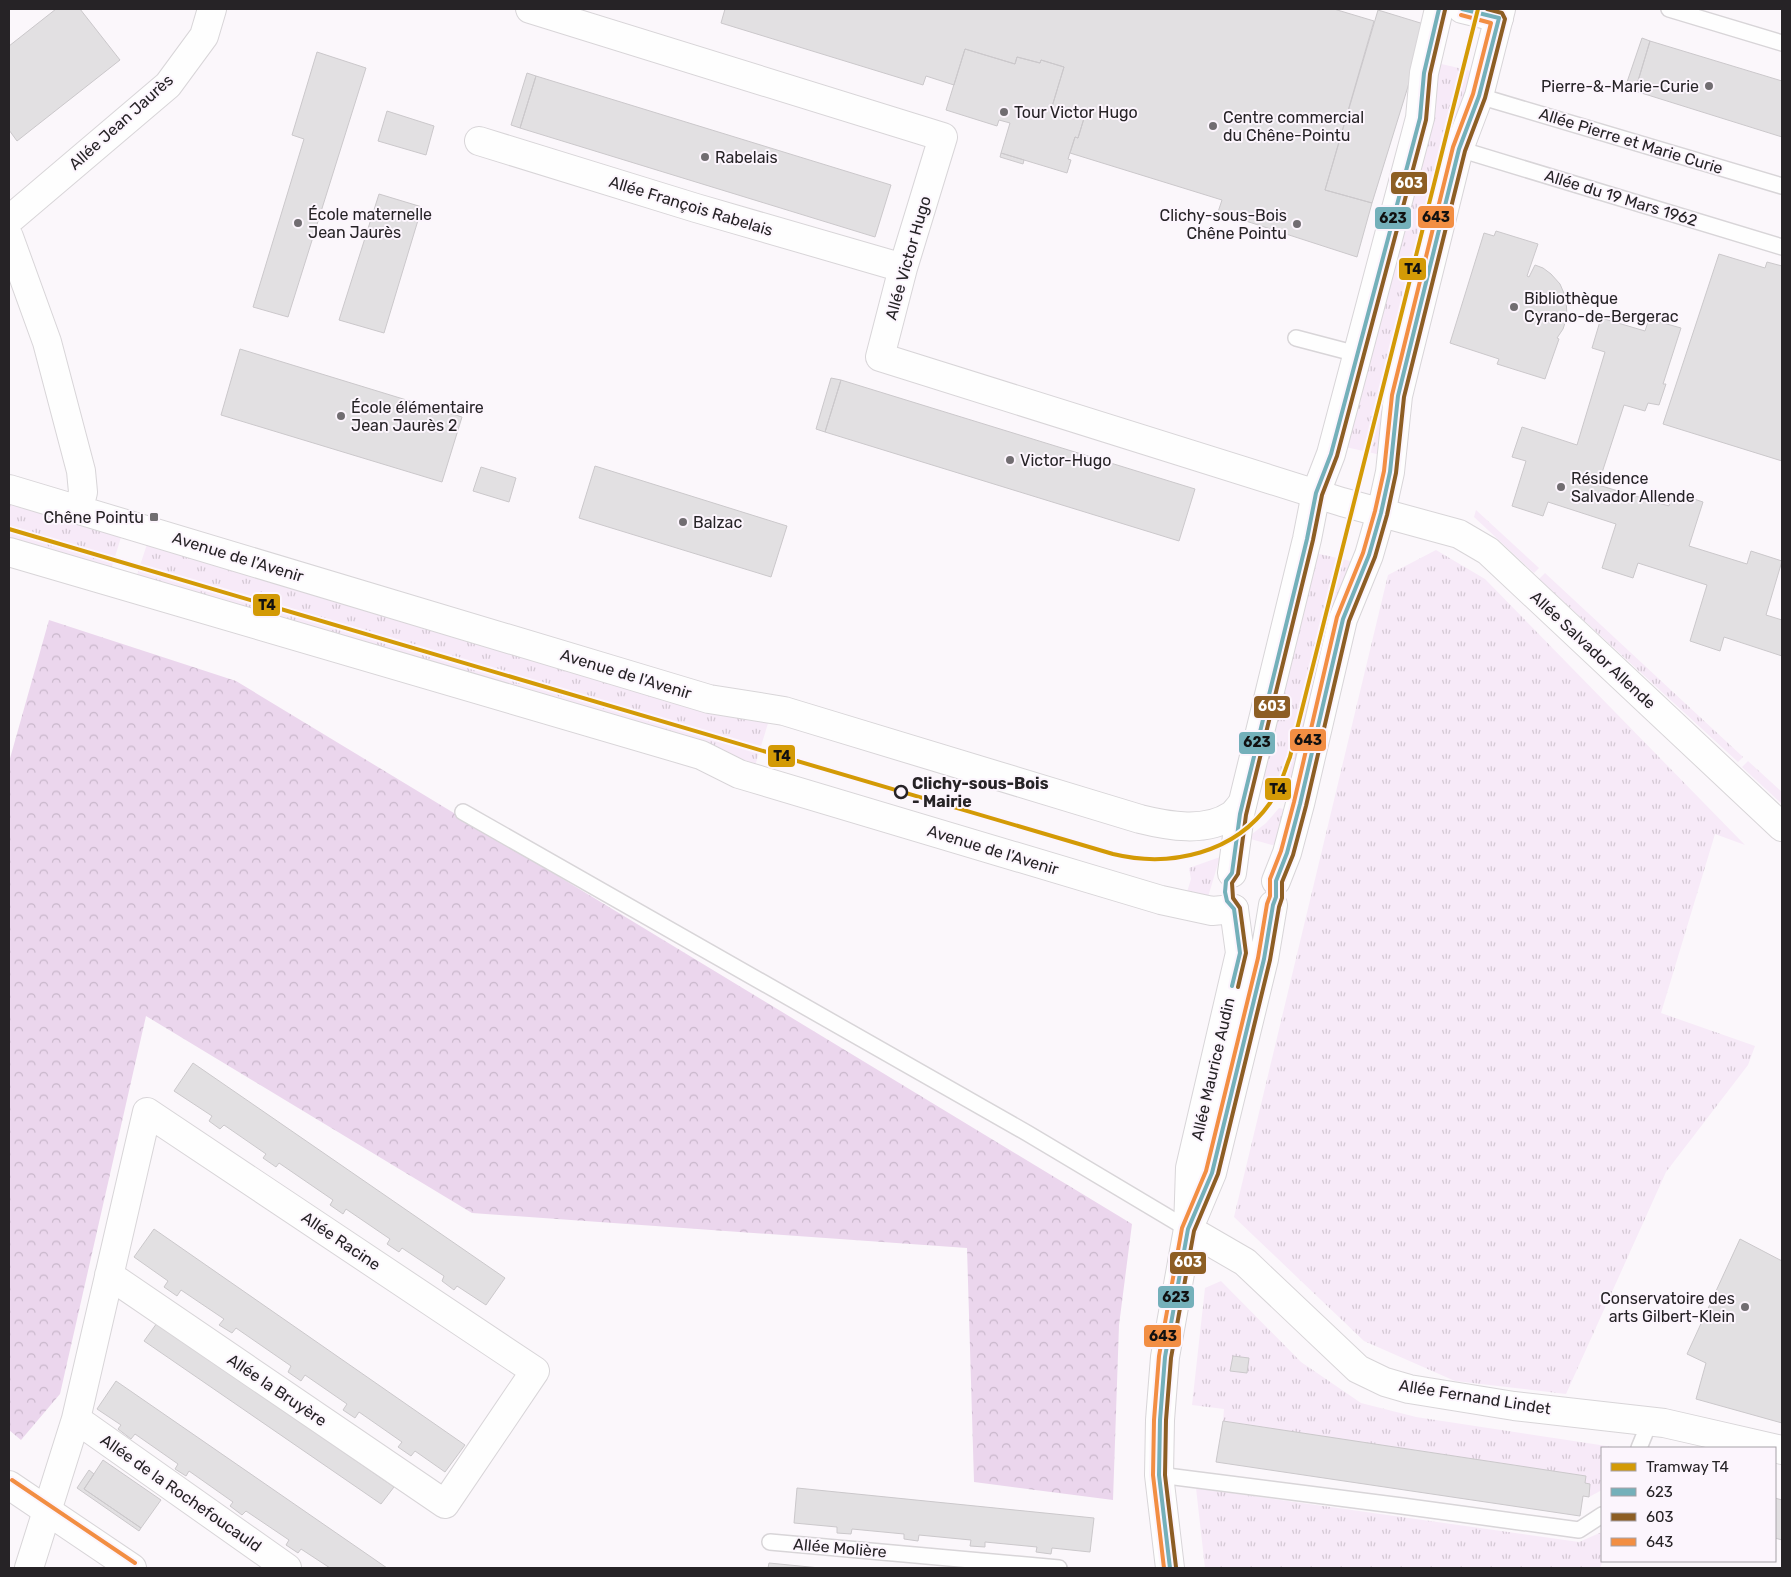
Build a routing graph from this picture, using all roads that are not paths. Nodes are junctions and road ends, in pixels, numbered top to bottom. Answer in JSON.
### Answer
{"nodes":[{"id":1,"x":212,"y":9,"type":"edge"},
{"id":2,"x":530,"y":9,"type":"edge"},
{"id":3,"x":1439,"y":9,"type":"edge"},
{"id":4,"x":1462,"y":9,"type":"edge"},
{"id":5,"x":1669,"y":9,"type":"edge"},
{"id":6,"x":1500,"y":13,"type":"edge"},
{"id":7,"x":594,"y":18,"type":"edge"},
{"id":8,"x":1782,"y":43,"type":"edge"},
{"id":9,"x":1479,"y":96,"type":"junction"},
{"id":10,"x":479,"y":141,"type":"dead end"},
{"id":11,"x":1459,"y":149,"type":"junction"},
{"id":12,"x":1782,"y":186,"type":"edge"},
{"id":13,"x":9,"y":220,"type":"edge"},
{"id":14,"x":9,"y":237,"type":"edge"},
{"id":15,"x":1782,"y":247,"type":"edge"},
{"id":16,"x":903,"y":268,"type":"junction"},
{"id":17,"x":1296,"y":338,"type":"dead end"},
{"id":18,"x":1357,"y":354,"type":"junction"},
{"id":19,"x":9,"y":489,"type":"edge"},
{"id":20,"x":1316,"y":493,"type":"junction"},
{"id":21,"x":78,"y":509,"type":"junction"},
{"id":22,"x":1381,"y":513,"type":"junction"},
{"id":23,"x":9,"y":552,"type":"edge"},
{"id":24,"x":1242,"y":804,"type":"junction"},
{"id":25,"x":463,"y":812,"type":"dead end"},
{"id":26,"x":1202,"y":826,"type":"junction"},
{"id":27,"x":1782,"y":827,"type":"edge"},
{"id":28,"x":1237,"y":863,"type":"junction"},
{"id":29,"x":1274,"y":893,"type":"junction"},
{"id":30,"x":1234,"y":909,"type":"junction"},
{"id":31,"x":1188,"y":1229,"type":"junction"},
{"id":32,"x":109,"y":1276,"type":"junction"},
{"id":33,"x":76,"y":1419,"type":"junction"},
{"id":34,"x":1650,"y":1421,"type":"junction"},
{"id":35,"x":1639,"y":1447,"type":"edge"},
{"id":36,"x":1768,"y":1447,"type":"edge"},
{"id":37,"x":1159,"y":1476,"type":"junction"},
{"id":38,"x":9,"y":1477,"type":"edge"},
{"id":39,"x":9,"y":1485,"type":"edge"},
{"id":40,"x":445,"y":1504,"type":"joint"},
{"id":41,"x":47,"y":1510,"type":"junction"},
{"id":42,"x":1601,"y":1516,"type":"edge"},
{"id":43,"x":770,"y":1542,"type":"dead end"},
{"id":44,"x":29,"y":1568,"type":"edge"},
{"id":45,"x":132,"y":1568,"type":"edge"},
{"id":46,"x":287,"y":1568,"type":"edge"},
{"id":47,"x":1059,"y":1568,"type":"edge"},
{"id":48,"x":1170,"y":1568,"type":"edge"}],
"edges":[{"from":1,"to":13,"type":"street","name":"Allée Jean Jaurès"},
{"from":2,"to":7,"type":"street","name":"Allée Victor Hugo"},
{"from":3,"to":18,"type":"street"},
{"from":4,"to":6,"type":"street"},
{"from":5,"to":8,"type":"lane"},
{"from":6,"to":9,"type":"street","name":"Allée Maurice Audin"},
{"from":7,"to":16,"type":"street","name":"Allée Victor Hugo"},
{"from":9,"to":11,"type":"street","name":"Allée Maurice Audin"},
{"from":9,"to":12,"type":"lane","name":"Allée Pierre et Marie Curie"},
{"from":10,"to":16,"type":"street","name":"Allée François Rabelais"},
{"from":11,"to":15,"type":"lane","name":"Allée du 19 Mars 1962"},
{"from":11,"to":22,"type":"street","name":"Allée Maurice Audin"},
{"from":14,"to":21,"type":"street"},
{"from":16,"to":20,"type":"street","name":"Allée Victor Hugo"},
{"from":17,"to":18,"type":"lane"},
{"from":18,"to":20,"type":"street"},
{"from":19,"to":21,"type":"street","name":"Avenue de l'Avenir"},
{"from":20,"to":22,"type":"street","name":"Allée Salvador Allende"},
{"from":20,"to":24,"type":"street"},
{"from":21,"to":26,"type":"street","name":"Avenue de l'Avenir"},
{"from":22,"to":27,"type":"street","name":"Allée Salvador Allende"},
{"from":22,"to":29,"type":"street","name":"Allée Maurice Audin"},
{"from":23,"to":30,"type":"street","name":"Avenue de l'Avenir"},
{"from":24,"to":26,"type":"street","name":"Avenue de l'Avenir"},
{"from":24,"to":28,"type":"street"},
{"from":25,"to":31,"type":"lane"},
{"from":26,"to":28,"type":"street"},
{"from":28,"to":29,"type":"street"},
{"from":28,"to":30,"type":"street"},
{"from":29,"to":30,"type":"street"},
{"from":29,"to":31,"type":"street","name":"Allée Maurice Audin"},
{"from":30,"to":31,"type":"street","name":"Allée Maurice Audin"},
{"from":31,"to":34,"type":"street","name":"Allée Fernand Lindet"},
{"from":31,"to":37,"type":"street","name":"Allée Maurice Audin"},
{"from":32,"to":33,"type":"street"},
{"from":32,"to":40,"type":"street","name":"Allée la Bruyère"},
{"from":32,"to":40,"type":"street","name":"Allée Racine"},
{"from":33,"to":41,"type":"street"},
{"from":33,"to":46,"type":"street","name":"Allée de la Rochefoucauld"},
{"from":34,"to":35,"type":"lane"},
{"from":34,"to":36,"type":"street","name":"Allée Fernand Lindet"},
{"from":37,"to":42,"type":"lane"},
{"from":37,"to":48,"type":"street","name":"Allée Maurice Audin"},
{"from":38,"to":41,"type":"street"},
{"from":39,"to":41,"type":"street"},
{"from":41,"to":44,"type":"street"},
{"from":41,"to":45,"type":"street"},
{"from":43,"to":47,"type":"lane","name":"Allée Molière"}]}
